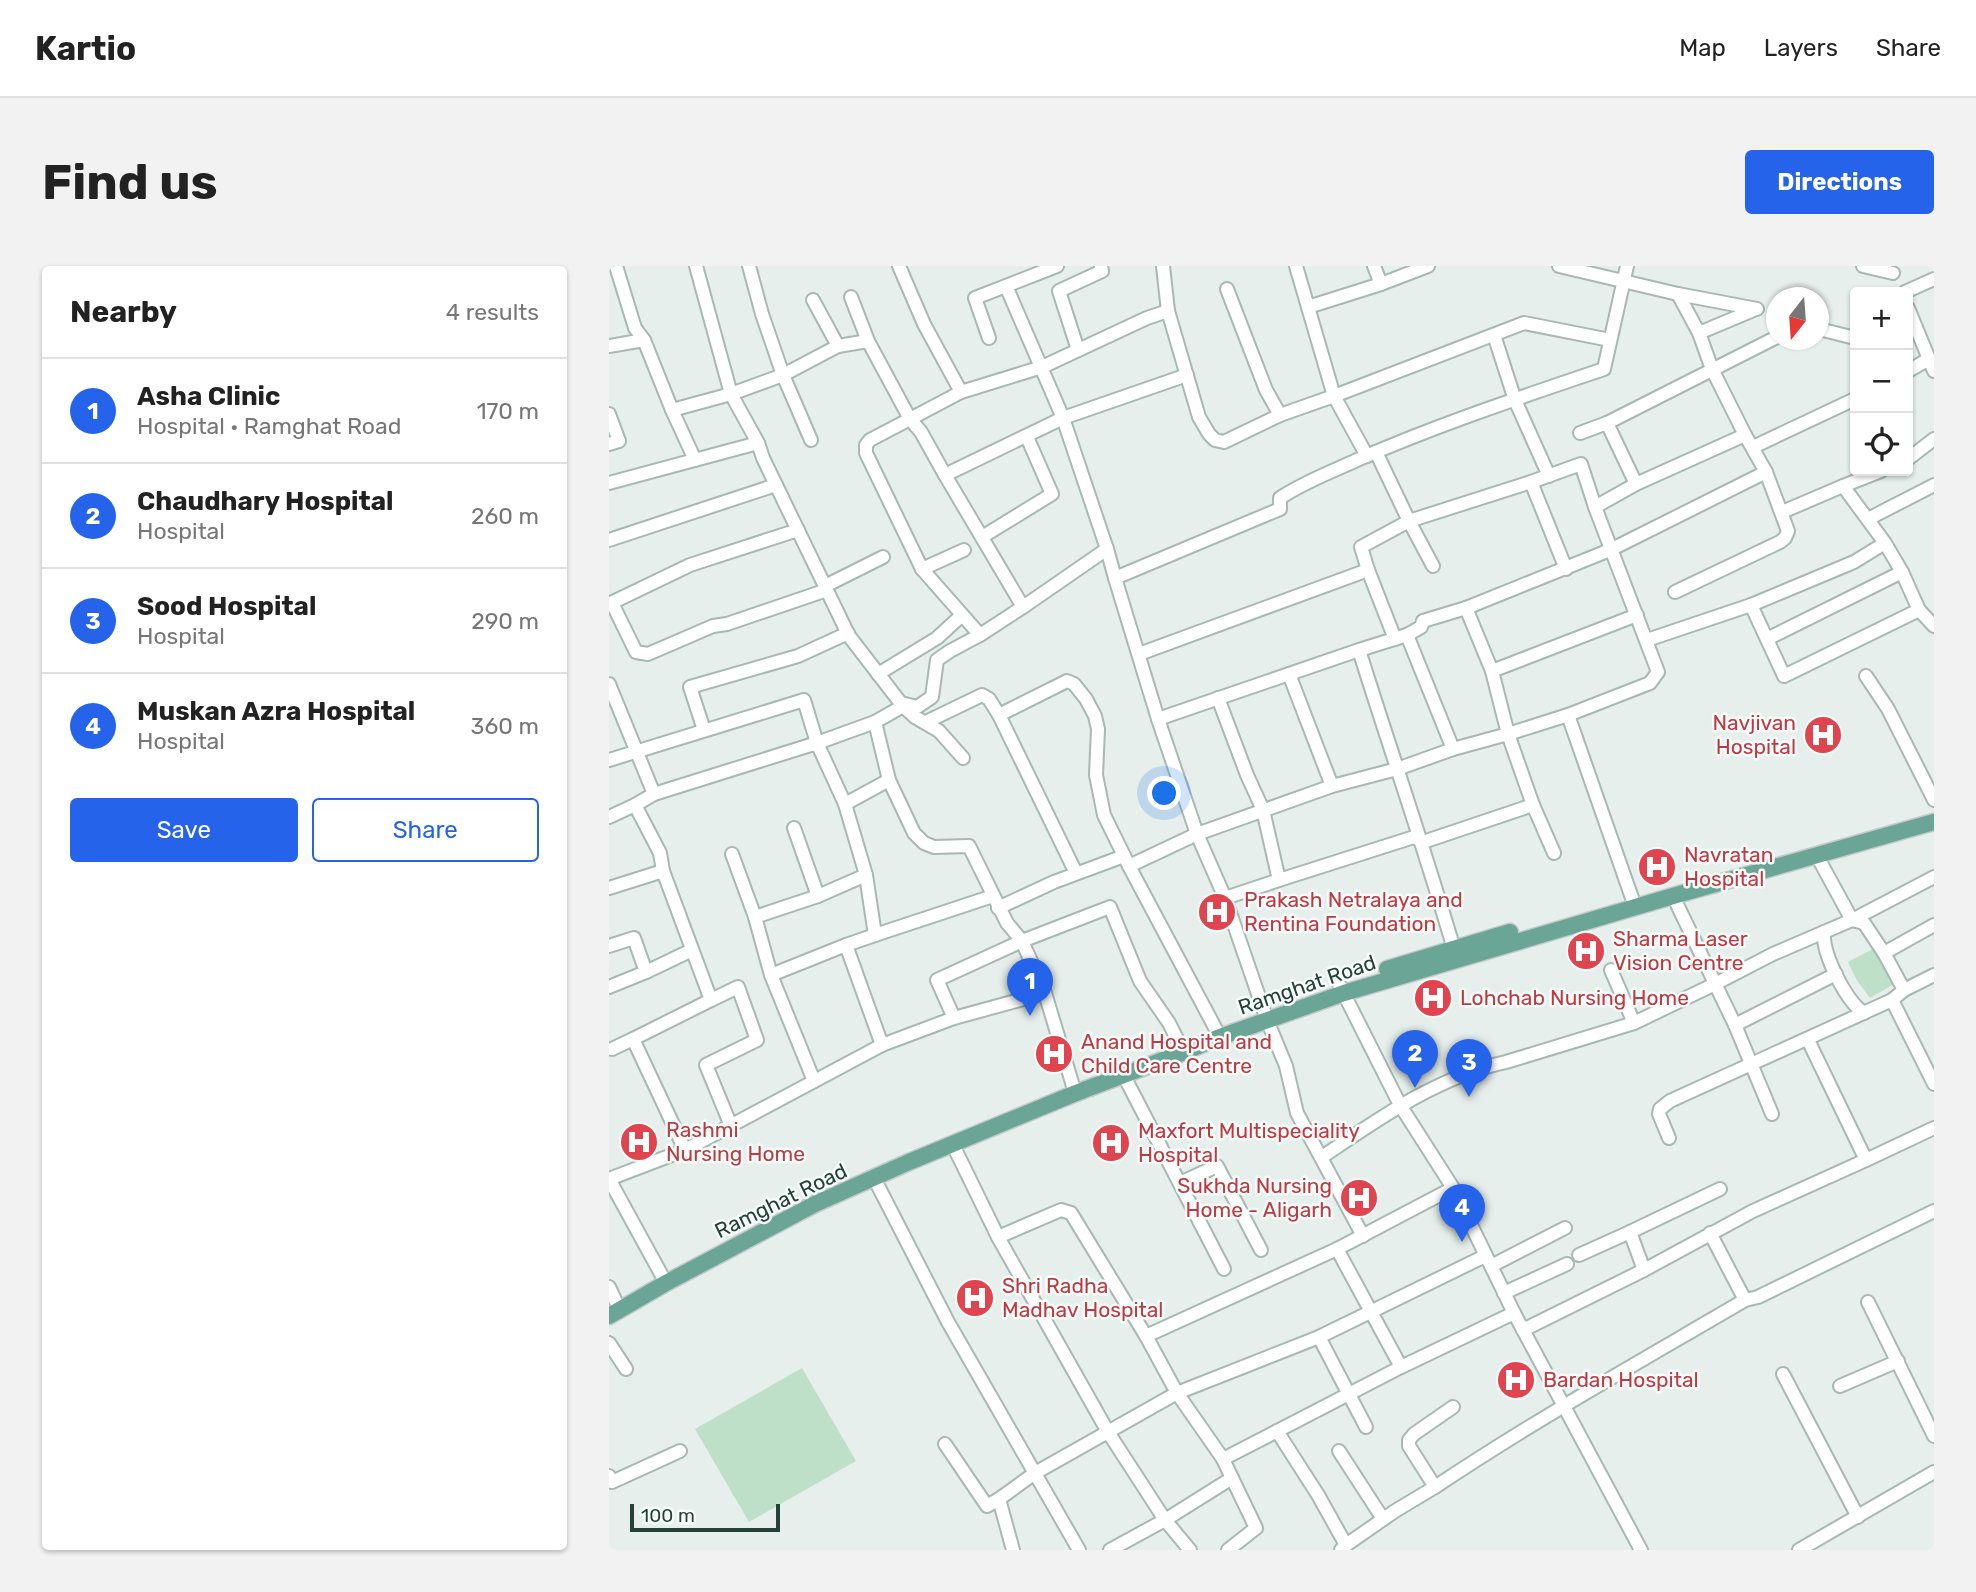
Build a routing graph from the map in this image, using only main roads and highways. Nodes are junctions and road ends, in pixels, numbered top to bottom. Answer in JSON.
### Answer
{"nodes":[{"id":1,"x":1934,"y":814,"type":"edge"},
{"id":2,"x":1934,"y":822,"type":"edge"},
{"id":3,"x":1456,"y":954,"type":"junction"},
{"id":4,"x":1219,"y":1033,"type":"junction"},
{"id":5,"x":663,"y":1280,"type":"junction"},
{"id":6,"x":611,"y":1303,"type":"edge"}],
"edges":[{"from":1,"to":3,"type":"main road","name":"Ramghat Road"},
{"from":2,"to":3,"type":"main road","name":"Ramghat Road"},
{"from":3,"to":4,"type":"main road","name":"Ramghat Road"},
{"from":4,"to":5,"type":"main road","name":"Ramghat Road"},
{"from":4,"to":5,"type":"main road","name":"Ramghat Road"},
{"from":5,"to":6,"type":"main road","name":"Ramghat Road"}]}
